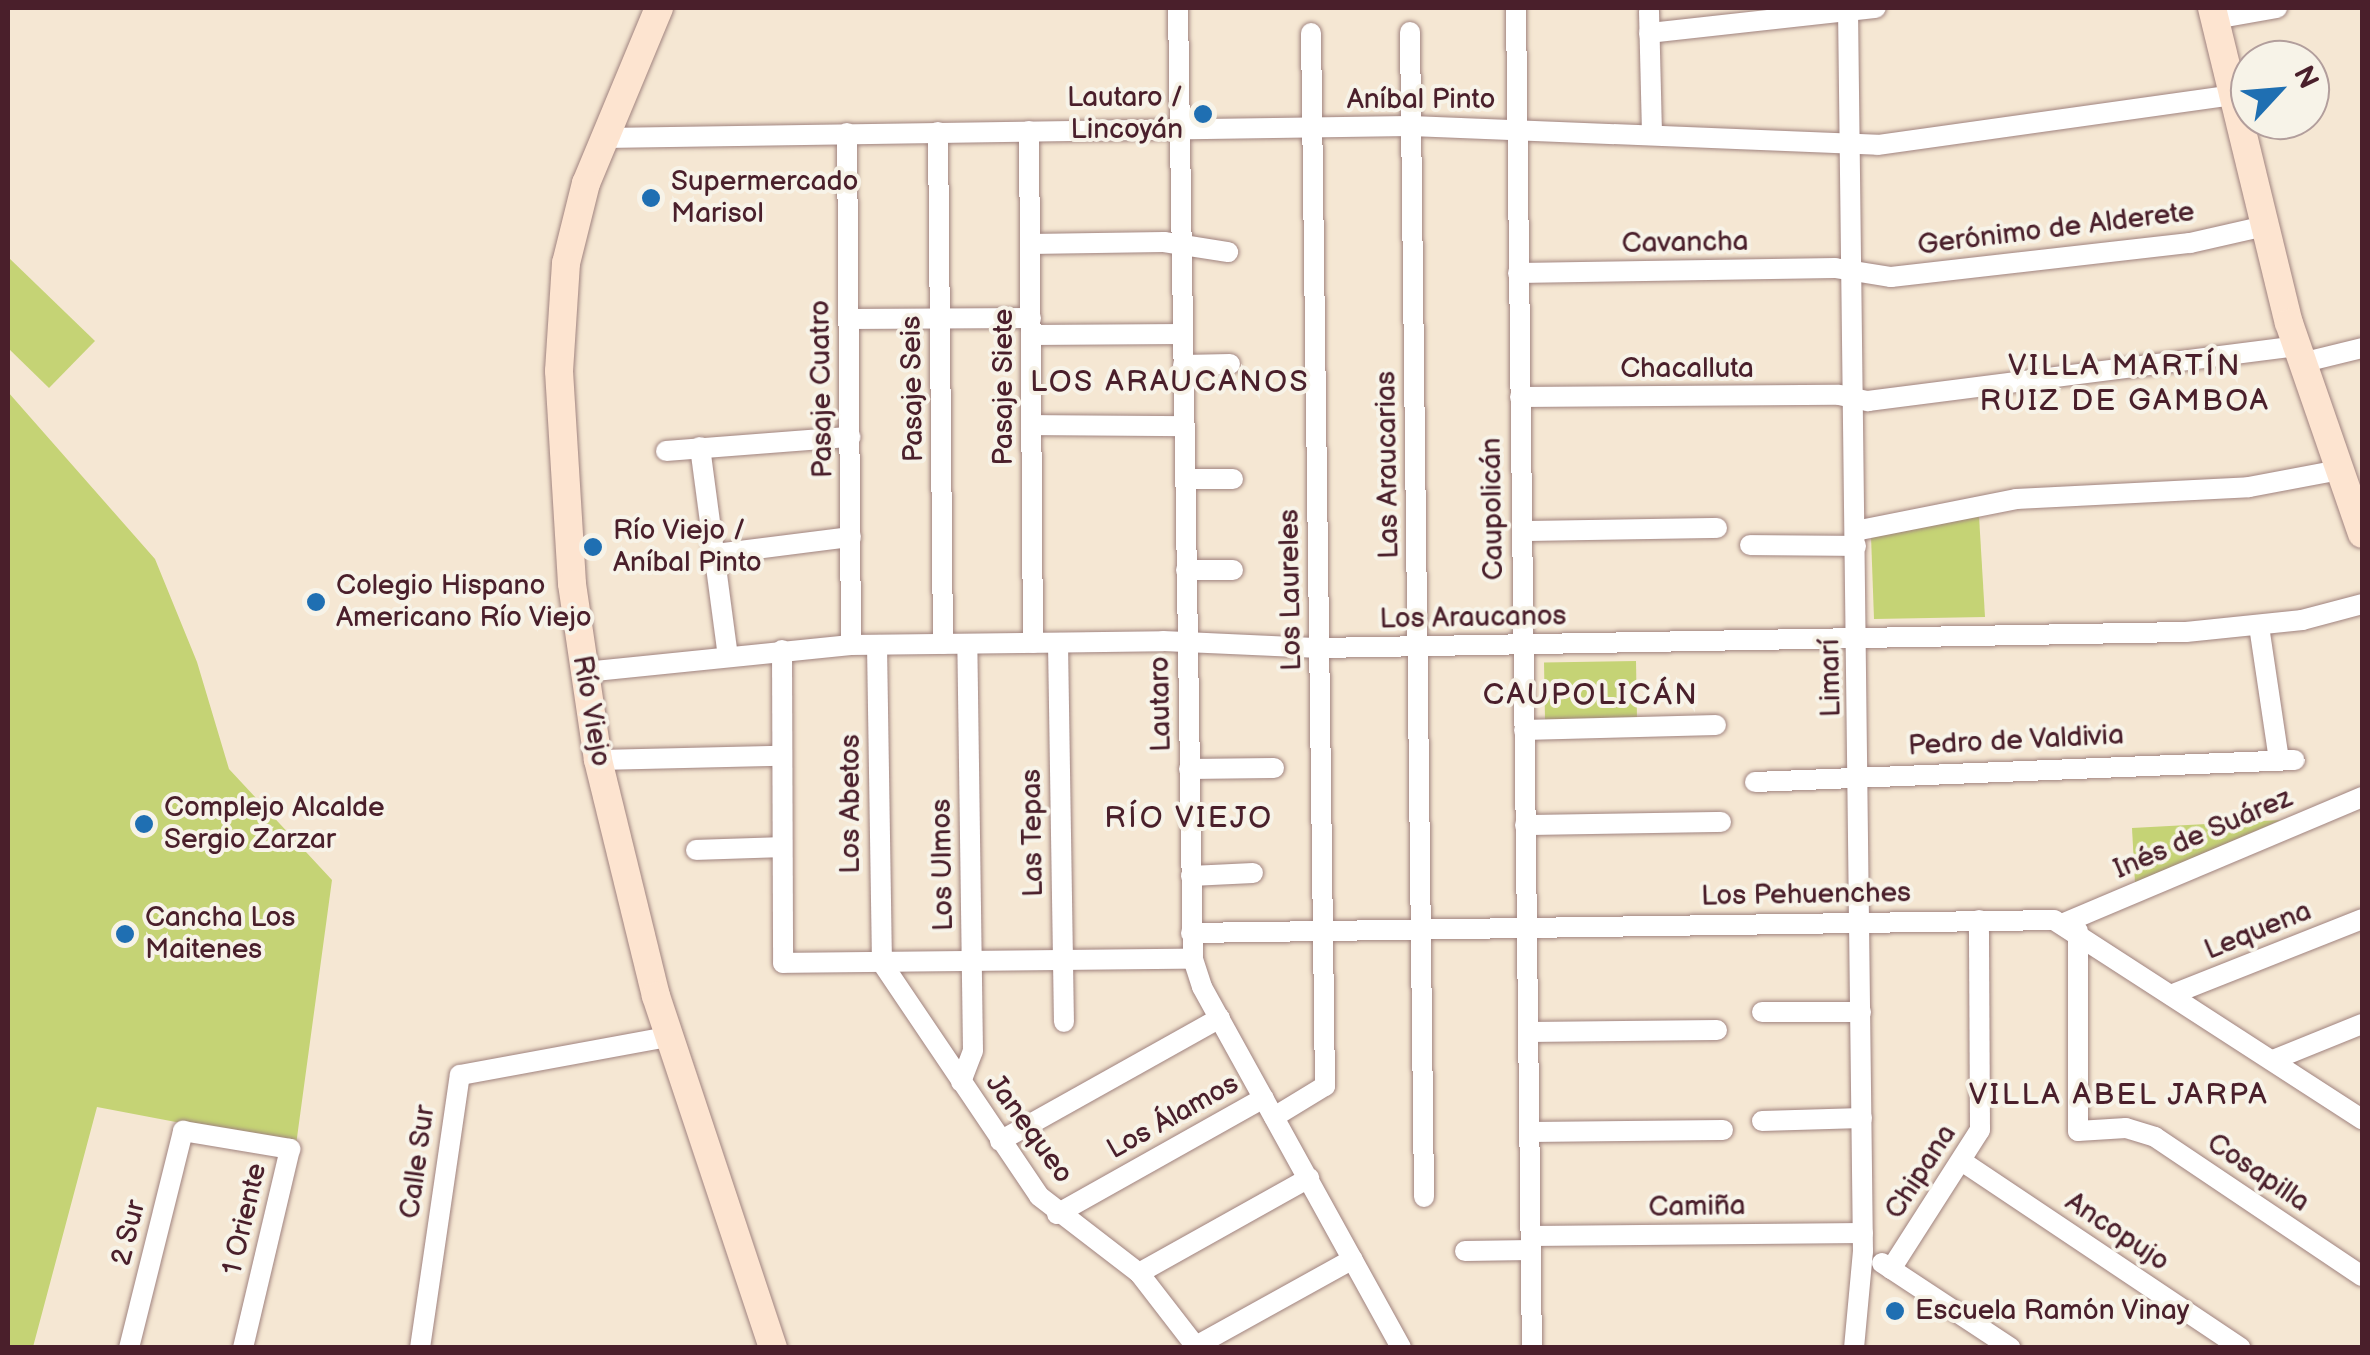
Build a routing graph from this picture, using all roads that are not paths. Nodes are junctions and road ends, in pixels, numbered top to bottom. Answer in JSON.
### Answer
{"nodes":[{"id":1,"x":659,"y":8,"type":"edge"},
{"id":2,"x":1178,"y":8,"type":"edge"},
{"id":3,"x":1516,"y":8,"type":"edge"},
{"id":4,"x":1876,"y":8,"type":"edge"},
{"id":5,"x":2276,"y":8,"type":"edge"},
{"id":6,"x":1848,"y":9,"type":"edge"},
{"id":7,"x":1649,"y":12,"type":"dead end"},
{"id":8,"x":2213,"y":14,"type":"edge"},
{"id":9,"x":1410,"y":32,"type":"dead end"},
{"id":10,"x":1311,"y":33,"type":"dead end"},
{"id":11,"x":1649,"y":33,"type":"junction"},
{"id":12,"x":2230,"y":83,"type":"edge"},
{"id":13,"x":2230,"y":95,"type":"edge"},
{"id":14,"x":1412,"y":126,"type":"junction"},
{"id":15,"x":1312,"y":127,"type":"junction"},
{"id":16,"x":1519,"y":128,"type":"junction"},
{"id":17,"x":1180,"y":129,"type":"junction"},
{"id":18,"x":1029,"y":131,"type":"junction"},
{"id":19,"x":938,"y":132,"type":"junction"},
{"id":20,"x":847,"y":134,"type":"junction"},
{"id":21,"x":1652,"y":135,"type":"junction"},
{"id":22,"x":604,"y":138,"type":"junction"},
{"id":23,"x":2244,"y":140,"type":"edge"},
{"id":24,"x":1851,"y":142,"type":"junction"},
{"id":25,"x":2265,"y":226,"type":"junction"},
{"id":26,"x":1030,"y":244,"type":"junction"},
{"id":27,"x":1181,"y":246,"type":"junction"},
{"id":28,"x":1228,"y":252,"type":"dead end"},
{"id":29,"x":1852,"y":271,"type":"junction"},
{"id":30,"x":1518,"y":273,"type":"junction"},
{"id":31,"x":940,"y":318,"type":"junction"},
{"id":32,"x":849,"y":319,"type":"junction"},
{"id":33,"x":1031,"y":326,"type":"junction"},
{"id":34,"x":1182,"y":334,"type":"junction"},
{"id":35,"x":2362,"y":348,"type":"edge"},
{"id":36,"x":2298,"y":355,"type":"junction"},
{"id":37,"x":1230,"y":364,"type":"dead end"},
{"id":38,"x":1183,"y":365,"type":"junction"},
{"id":39,"x":1520,"y":397,"type":"junction"},
{"id":40,"x":1854,"y":398,"type":"junction"},
{"id":41,"x":1032,"y":425,"type":"junction"},
{"id":42,"x":1184,"y":426,"type":"junction"},
{"id":43,"x":850,"y":437,"type":"junction"},
{"id":44,"x":700,"y":447,"type":"junction"},
{"id":45,"x":666,"y":451,"type":"dead end"},
{"id":46,"x":2351,"y":475,"type":"edge"},
{"id":47,"x":1185,"y":479,"type":"junction"},
{"id":48,"x":1232,"y":479,"type":"dead end"},
{"id":49,"x":1717,"y":528,"type":"dead end"},
{"id":50,"x":1522,"y":531,"type":"junction"},
{"id":51,"x":2362,"y":534,"type":"edge"},
{"id":52,"x":851,"y":537,"type":"junction"},
{"id":53,"x":1855,"y":538,"type":"junction"},
{"id":54,"x":1750,"y":545,"type":"dead end"},
{"id":55,"x":716,"y":554,"type":"junction"},
{"id":56,"x":1186,"y":570,"type":"junction"},
{"id":57,"x":1233,"y":570,"type":"dead end"},
{"id":58,"x":2362,"y":604,"type":"edge"},
{"id":59,"x":2259,"y":626,"type":"junction"},
{"id":60,"x":1857,"y":639,"type":"junction"},
{"id":61,"x":1058,"y":642,"type":"junction"},
{"id":62,"x":1033,"y":643,"type":"junction"},
{"id":63,"x":943,"y":644,"type":"junction"},
{"id":64,"x":968,"y":644,"type":"junction"},
{"id":65,"x":851,"y":645,"type":"junction"},
{"id":66,"x":878,"y":645,"type":"junction"},
{"id":67,"x":1188,"y":645,"type":"junction"},
{"id":68,"x":1522,"y":646,"type":"junction"},
{"id":69,"x":1417,"y":647,"type":"junction"},
{"id":70,"x":1320,"y":648,"type":"junction"},
{"id":71,"x":782,"y":650,"type":"junction"},
{"id":72,"x":728,"y":656,"type":"junction"},
{"id":73,"x":584,"y":672,"type":"junction"},
{"id":74,"x":1716,"y":725,"type":"dead end"},
{"id":75,"x":1524,"y":730,"type":"junction"},
{"id":76,"x":782,"y":756,"type":"junction"},
{"id":77,"x":598,"y":760,"type":"junction"},
{"id":78,"x":1274,"y":768,"type":"dead end"},
{"id":79,"x":1189,"y":769,"type":"junction"},
{"id":80,"x":1860,"y":778,"type":"junction"},
{"id":81,"x":1756,"y":782,"type":"dead end"},
{"id":82,"x":2362,"y":797,"type":"edge"},
{"id":83,"x":1721,"y":822,"type":"dead end"},
{"id":84,"x":1526,"y":824,"type":"junction"},
{"id":85,"x":782,"y":847,"type":"junction"},
{"id":86,"x":696,"y":850,"type":"dead end"},
{"id":87,"x":1253,"y":874,"type":"dead end"},
{"id":88,"x":1190,"y":876,"type":"junction"},
{"id":89,"x":2362,"y":919,"type":"edge"},
{"id":90,"x":1978,"y":920,"type":"junction"},
{"id":91,"x":1861,"y":922,"type":"junction"},
{"id":92,"x":2071,"y":927,"type":"junction"},
{"id":93,"x":1527,"y":928,"type":"junction"},
{"id":94,"x":1421,"y":929,"type":"junction"},
{"id":95,"x":1323,"y":931,"type":"junction"},
{"id":96,"x":1192,"y":933,"type":"junction"},
{"id":97,"x":1193,"y":959,"type":"junction"},
{"id":98,"x":1063,"y":960,"type":"junction"},
{"id":99,"x":972,"y":961,"type":"junction"},
{"id":100,"x":882,"y":962,"type":"junction"},
{"id":101,"x":2173,"y":994,"type":"junction"},
{"id":102,"x":1762,"y":1012,"type":"dead end"},
{"id":103,"x":1861,"y":1012,"type":"junction"},
{"id":104,"x":1220,"y":1018,"type":"junction"},
{"id":105,"x":1064,"y":1022,"type":"dead end"},
{"id":106,"x":2362,"y":1024,"type":"edge"},
{"id":107,"x":1717,"y":1030,"type":"dead end"},
{"id":108,"x":1528,"y":1032,"type":"junction"},
{"id":109,"x":668,"y":1037,"type":"junction"},
{"id":110,"x":2273,"y":1060,"type":"junction"},
{"id":111,"x":961,"y":1082,"type":"junction"},
{"id":112,"x":1264,"y":1098,"type":"junction"},
{"id":113,"x":1274,"y":1117,"type":"junction"},
{"id":114,"x":1862,"y":1118,"type":"junction"},
{"id":115,"x":2362,"y":1119,"type":"edge"},
{"id":116,"x":1762,"y":1121,"type":"dead end"},
{"id":117,"x":1724,"y":1130,"type":"dead end"},
{"id":118,"x":183,"y":1131,"type":"joint"},
{"id":119,"x":1530,"y":1132,"type":"junction"},
{"id":120,"x":1000,"y":1141,"type":"junction"},
{"id":121,"x":1962,"y":1162,"type":"junction"},
{"id":122,"x":1308,"y":1178,"type":"junction"},
{"id":123,"x":1424,"y":1197,"type":"dead end"},
{"id":124,"x":1058,"y":1214,"type":"junction"},
{"id":125,"x":1863,"y":1242,"type":"junction"},
{"id":126,"x":1531,"y":1243,"type":"junction"},
{"id":127,"x":1465,"y":1251,"type":"dead end"},
{"id":128,"x":1354,"y":1259,"type":"junction"},
{"id":129,"x":1891,"y":1269,"type":"junction"},
{"id":130,"x":1139,"y":1273,"type":"junction"},
{"id":131,"x":2362,"y":1276,"type":"edge"},
{"id":132,"x":1197,"y":1347,"type":"edge"},
{"id":133,"x":129,"y":1348,"type":"edge"},
{"id":134,"x":243,"y":1348,"type":"edge"},
{"id":135,"x":420,"y":1348,"type":"edge"},
{"id":136,"x":773,"y":1348,"type":"edge"},
{"id":137,"x":1401,"y":1348,"type":"edge"},
{"id":138,"x":1532,"y":1348,"type":"edge"},
{"id":139,"x":1854,"y":1348,"type":"edge"},
{"id":140,"x":2010,"y":1348,"type":"edge"},
{"id":141,"x":2241,"y":1348,"type":"edge"}],
"edges":[{"from":1,"to":22,"type":"main road","name":"Río Viejo"},
{"from":2,"to":17,"type":"street","name":"Lautaro"},
{"from":3,"to":16,"type":"street","name":"Caupolicán"},
{"from":4,"to":6,"type":"street"},
{"from":5,"to":8,"type":"street"},
{"from":6,"to":11,"type":"street"},
{"from":6,"to":24,"type":"street","name":"Limarí"},
{"from":7,"to":11,"type":"street"},
{"from":8,"to":12,"type":"main road"},
{"from":9,"to":14,"type":"street","name":"Las Araucarias"},
{"from":10,"to":15,"type":"street","name":"Los Laureles"},
{"from":11,"to":21,"type":"street"},
{"from":13,"to":24,"type":"street","name":"Aníbal Pinto"},
{"from":14,"to":15,"type":"street","name":"Aníbal Pinto"},
{"from":14,"to":16,"type":"street","name":"Aníbal Pinto"},
{"from":14,"to":69,"type":"street","name":"Las Araucarias"},
{"from":15,"to":17,"type":"street","name":"Aníbal Pinto"},
{"from":15,"to":70,"type":"street","name":"Los Laureles"},
{"from":16,"to":21,"type":"street","name":"Aníbal Pinto"},
{"from":16,"to":30,"type":"street","name":"Caupolicán"},
{"from":17,"to":18,"type":"street","name":"Aníbal Pinto"},
{"from":17,"to":27,"type":"street","name":"Lautaro"},
{"from":18,"to":19,"type":"street","name":"Aníbal Pinto"},
{"from":18,"to":26,"type":"street","name":"Pasaje Siete"},
{"from":19,"to":20,"type":"street","name":"Aníbal Pinto"},
{"from":19,"to":31,"type":"street","name":"Pasaje Seis"},
{"from":20,"to":22,"type":"street","name":"Aníbal Pinto"},
{"from":20,"to":32,"type":"street","name":"Pasaje Cuatro"},
{"from":21,"to":24,"type":"street","name":"Aníbal Pinto"},
{"from":22,"to":73,"type":"main road","name":"Río Viejo"},
{"from":23,"to":25,"type":"main road"},
{"from":24,"to":29,"type":"street","name":"Limarí"},
{"from":25,"to":29,"type":"street","name":"Gerónimo de Alderete"},
{"from":25,"to":36,"type":"main road"},
{"from":26,"to":27,"type":"street"},
{"from":26,"to":33,"type":"street","name":"Pasaje Siete"},
{"from":27,"to":28,"type":"street"},
{"from":27,"to":34,"type":"street","name":"Lautaro"},
{"from":29,"to":30,"type":"street","name":"Cavancha"},
{"from":29,"to":40,"type":"street","name":"Limarí"},
{"from":30,"to":39,"type":"street","name":"Caupolicán"},
{"from":31,"to":32,"type":"street"},
{"from":31,"to":33,"type":"street"},
{"from":31,"to":63,"type":"street","name":"Pasaje Seis"},
{"from":32,"to":43,"type":"street","name":"Pasaje Cuatro"},
{"from":33,"to":34,"type":"street"},
{"from":33,"to":41,"type":"street","name":"Pasaje Siete"},
{"from":34,"to":38,"type":"street","name":"Lautaro"},
{"from":35,"to":36,"type":"street","name":"Chacalluta"},
{"from":36,"to":40,"type":"street","name":"Chacalluta"},
{"from":36,"to":46,"type":"main road"},
{"from":37,"to":38,"type":"street"},
{"from":38,"to":42,"type":"street","name":"Lautaro"},
{"from":39,"to":40,"type":"street","name":"Chacalluta"},
{"from":39,"to":50,"type":"street","name":"Caupolicán"},
{"from":40,"to":53,"type":"street","name":"Limarí"},
{"from":41,"to":42,"type":"street"},
{"from":41,"to":62,"type":"street","name":"Pasaje Siete"},
{"from":42,"to":47,"type":"street","name":"Lautaro"},
{"from":43,"to":44,"type":"street"},
{"from":43,"to":52,"type":"street","name":"Pasaje Cuatro"},
{"from":44,"to":45,"type":"street"},
{"from":44,"to":55,"type":"street"},
{"from":46,"to":51,"type":"main road"},
{"from":46,"to":53,"type":"street"},
{"from":47,"to":48,"type":"street"},
{"from":47,"to":56,"type":"street","name":"Lautaro"},
{"from":49,"to":50,"type":"street"},
{"from":50,"to":68,"type":"street","name":"Caupolicán"},
{"from":52,"to":55,"type":"street"},
{"from":52,"to":65,"type":"street","name":"Pasaje Cuatro"},
{"from":53,"to":54,"type":"street"},
{"from":53,"to":60,"type":"street","name":"Limarí"},
{"from":55,"to":72,"type":"street"},
{"from":56,"to":57,"type":"street"},
{"from":56,"to":67,"type":"street","name":"Lautaro"},
{"from":58,"to":59,"type":"street","name":"Los Araucanos"},
{"from":59,"to":60,"type":"street","name":"Los Araucanos"},
{"from":59,"to":80,"type":"street","name":"Pedro de Valdivia"},
{"from":60,"to":68,"type":"street","name":"Los Araucanos"},
{"from":60,"to":80,"type":"street","name":"Limarí"},
{"from":61,"to":62,"type":"street","name":"Los Araucanos"},
{"from":61,"to":67,"type":"street","name":"Los Araucanos"},
{"from":61,"to":98,"type":"street","name":"Las Tepas"},
{"from":62,"to":64,"type":"street","name":"Los Araucanos"},
{"from":63,"to":64,"type":"street","name":"Los Araucanos"},
{"from":63,"to":66,"type":"street","name":"Los Araucanos"},
{"from":64,"to":99,"type":"street","name":"Los Ulmos"},
{"from":65,"to":66,"type":"street","name":"Los Araucanos"},
{"from":65,"to":71,"type":"street","name":"Los Araucanos"},
{"from":66,"to":100,"type":"street","name":"Los Abetos"},
{"from":67,"to":70,"type":"street","name":"Los Araucanos"},
{"from":67,"to":79,"type":"street","name":"Lautaro"},
{"from":68,"to":69,"type":"street","name":"Los Araucanos"},
{"from":68,"to":75,"type":"street","name":"Caupolicán"},
{"from":69,"to":70,"type":"street","name":"Los Araucanos"},
{"from":69,"to":94,"type":"street","name":"Las Araucarias"},
{"from":70,"to":95,"type":"street","name":"Los Laureles"},
{"from":71,"to":72,"type":"street","name":"Los Araucanos"},
{"from":71,"to":76,"type":"street"},
{"from":72,"to":73,"type":"street","name":"Los Araucanos"},
{"from":73,"to":77,"type":"main road","name":"Río Viejo"},
{"from":74,"to":75,"type":"street"},
{"from":75,"to":84,"type":"street","name":"Caupolicán"},
{"from":76,"to":77,"type":"street"},
{"from":76,"to":85,"type":"street"},
{"from":77,"to":109,"type":"main road","name":"Río Viejo"},
{"from":78,"to":79,"type":"street"},
{"from":79,"to":88,"type":"street","name":"Lautaro"},
{"from":80,"to":81,"type":"street","name":"Pedro de Valdivia"},
{"from":80,"to":91,"type":"street","name":"Limarí"},
{"from":82,"to":92,"type":"street","name":"Inés de Suárez"},
{"from":83,"to":84,"type":"street"},
{"from":84,"to":93,"type":"street","name":"Caupolicán"},
{"from":85,"to":86,"type":"street"},
{"from":85,"to":100,"type":"street"},
{"from":87,"to":88,"type":"street"},
{"from":88,"to":96,"type":"street","name":"Lautaro"},
{"from":89,"to":101,"type":"street","name":"Lequena"},
{"from":90,"to":91,"type":"street","name":"Los Pehuenches"},
{"from":90,"to":92,"type":"street","name":"Los Pehuenches"},
{"from":90,"to":121,"type":"street","name":"Chipana"},
{"from":91,"to":93,"type":"street","name":"Los Pehuenches"},
{"from":91,"to":103,"type":"street","name":"Limarí"},
{"from":92,"to":101,"type":"street"},
{"from":92,"to":131,"type":"street","name":"Cosapilla"},
{"from":93,"to":94,"type":"street","name":"Los Pehuenches"},
{"from":93,"to":108,"type":"street","name":"Caupolicán"},
{"from":94,"to":95,"type":"street","name":"Los Pehuenches"},
{"from":94,"to":123,"type":"street","name":"Las Araucarias"},
{"from":95,"to":96,"type":"street","name":"Los Pehuenches"},
{"from":95,"to":113,"type":"street","name":"Los Laureles"},
{"from":96,"to":97,"type":"street","name":"Lautaro"},
{"from":97,"to":98,"type":"street"},
{"from":97,"to":104,"type":"street","name":"Lautaro"},
{"from":98,"to":99,"type":"street"},
{"from":98,"to":105,"type":"street","name":"Las Tepas"},
{"from":99,"to":100,"type":"street"},
{"from":99,"to":111,"type":"street","name":"Los Ulmos"},
{"from":100,"to":111,"type":"street","name":"Janequeo"},
{"from":101,"to":110,"type":"street"},
{"from":102,"to":103,"type":"street"},
{"from":103,"to":114,"type":"street","name":"Limarí"},
{"from":104,"to":112,"type":"street","name":"Lautaro"},
{"from":104,"to":120,"type":"street"},
{"from":106,"to":110,"type":"street"},
{"from":107,"to":108,"type":"street"},
{"from":108,"to":119,"type":"street","name":"Caupolicán"},
{"from":109,"to":135,"type":"street","name":"Calle Sur"},
{"from":109,"to":136,"type":"main road","name":"Río Viejo"},
{"from":110,"to":115,"type":"street"},
{"from":111,"to":120,"type":"street","name":"Janequeo"},
{"from":112,"to":113,"type":"street","name":"Lautaro"},
{"from":112,"to":124,"type":"street","name":"Los Álamos"},
{"from":113,"to":122,"type":"street","name":"Lautaro"},
{"from":114,"to":116,"type":"street"},
{"from":114,"to":125,"type":"street","name":"Limarí"},
{"from":117,"to":119,"type":"street"},
{"from":118,"to":133,"type":"street","name":"2 Sur"},
{"from":118,"to":134,"type":"street","name":"1 Oriente"},
{"from":119,"to":126,"type":"street","name":"Caupolicán"},
{"from":120,"to":124,"type":"street","name":"Janequeo"},
{"from":121,"to":129,"type":"street","name":"Chipana"},
{"from":121,"to":141,"type":"street","name":"Ancopujo"},
{"from":122,"to":128,"type":"street","name":"Lautaro"},
{"from":122,"to":130,"type":"street"},
{"from":124,"to":130,"type":"street","name":"Janequeo"},
{"from":125,"to":126,"type":"street","name":"Camiña"},
{"from":125,"to":129,"type":"street"},
{"from":125,"to":139,"type":"street","name":"Limarí"},
{"from":126,"to":127,"type":"street"},
{"from":126,"to":138,"type":"street","name":"Caupolicán"},
{"from":128,"to":132,"type":"street"},
{"from":128,"to":137,"type":"street","name":"Lautaro"},
{"from":129,"to":140,"type":"street"},
{"from":130,"to":132,"type":"street","name":"Janequeo"}]}
